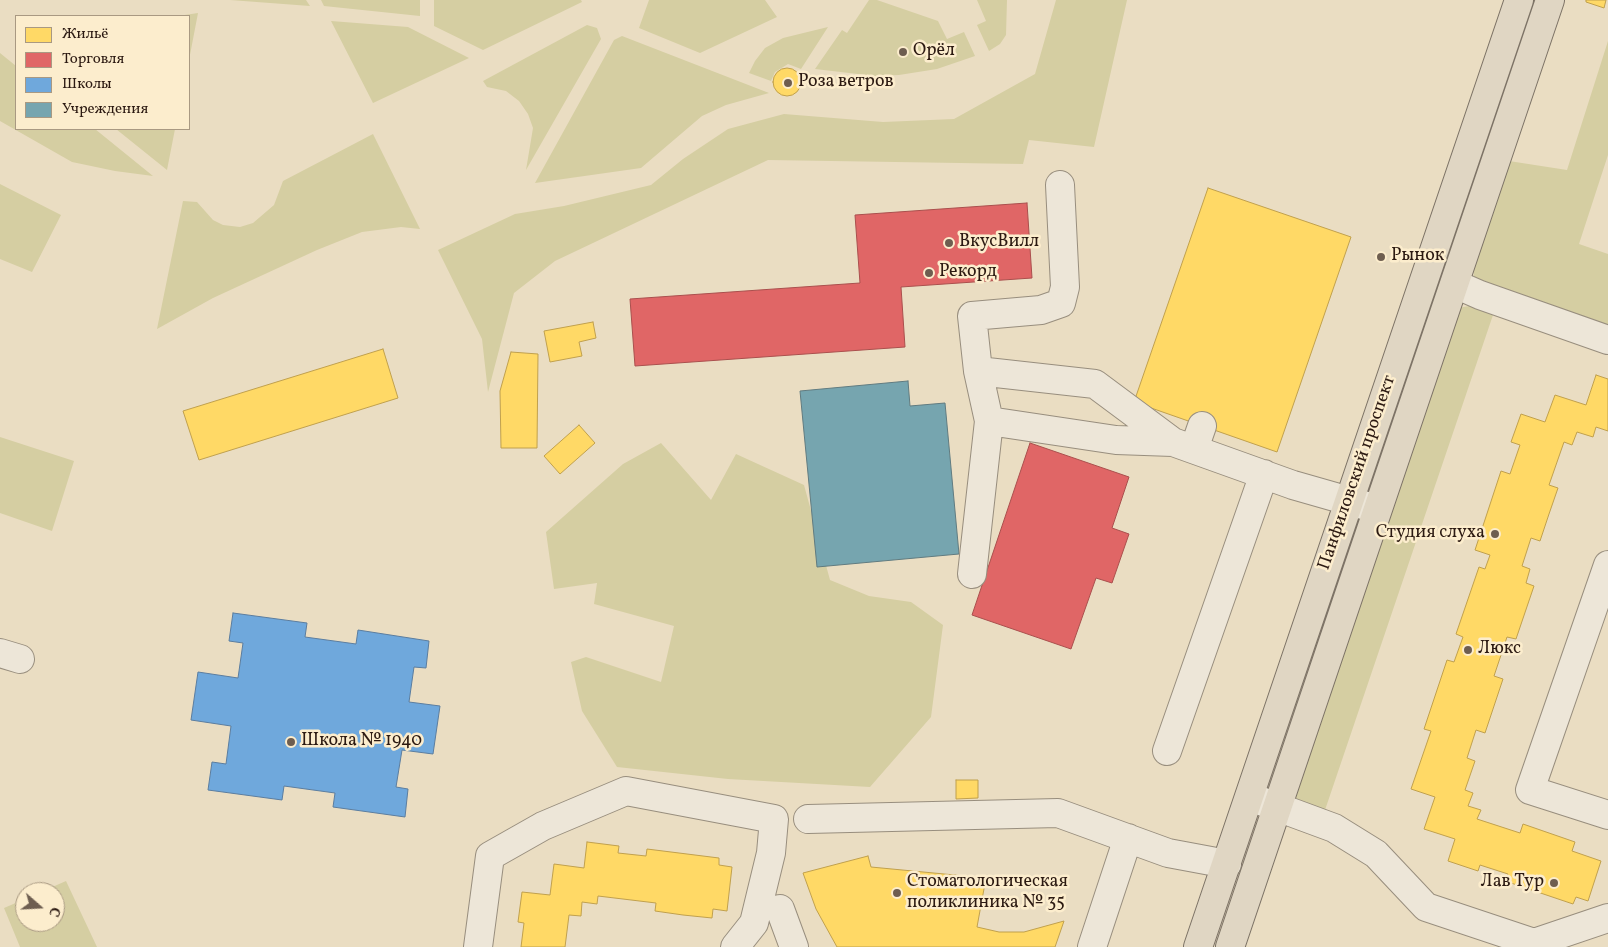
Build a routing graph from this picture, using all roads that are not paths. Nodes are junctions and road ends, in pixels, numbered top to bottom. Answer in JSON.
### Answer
{"nodes":[{"id":1,"x":1519,"y":0,"type":"edge"},
{"id":2,"x":1550,"y":0,"type":"edge"},
{"id":3,"x":1060,"y":185,"type":"dead end"},
{"id":4,"x":1455,"y":284,"type":"junction"},
{"id":5,"x":1608,"y":340,"type":"edge"},
{"id":6,"x":978,"y":371,"type":"junction"},
{"id":7,"x":989,"y":421,"type":"junction"},
{"id":8,"x":1190,"y":439,"type":"junction"},
{"id":9,"x":1264,"y":474,"type":"junction"},
{"id":10,"x":1349,"y":500,"type":"junction"},
{"id":11,"x":1377,"y":509,"type":"junction"},
{"id":12,"x":1608,"y":565,"type":"edge"},
{"id":13,"x":972,"y":574,"type":"dead end"},
{"id":14,"x":1167,"y":751,"type":"dead end"},
{"id":15,"x":1250,"y":797,"type":"junction"},
{"id":16,"x":1277,"y":807,"type":"junction"},
{"id":17,"x":1608,"y":815,"type":"edge"},
{"id":18,"x":808,"y":819,"type":"dead end"},
{"id":19,"x":1128,"y":838,"type":"junction"},
{"id":20,"x":1227,"y":864,"type":"junction"},
{"id":21,"x":1255,"y":874,"type":"junction"},
{"id":22,"x":780,"y":909,"type":"dead end"},
{"id":23,"x":1608,"y":918,"type":"edge"},
{"id":24,"x":478,"y":947,"type":"edge"},
{"id":25,"x":735,"y":947,"type":"edge"},
{"id":26,"x":794,"y":947,"type":"edge"},
{"id":27,"x":1092,"y":947,"type":"edge"},
{"id":28,"x":1198,"y":947,"type":"edge"},
{"id":29,"x":1230,"y":947,"type":"edge"}],
"edges":[{"from":1,"to":10,"type":"main road","name":"Панфиловский проспект"},
{"from":2,"to":4,"type":"main road","name":"Панфиловский проспект"},
{"from":3,"to":6,"type":"lane"},
{"from":4,"to":5,"type":"lane"},
{"from":4,"to":11,"type":"main road","name":"Панфиловский проспект"},
{"from":6,"to":7,"type":"lane"},
{"from":6,"to":8,"type":"lane"},
{"from":7,"to":8,"type":"lane"},
{"from":7,"to":13,"type":"lane"},
{"from":8,"to":9,"type":"lane"},
{"from":9,"to":10,"type":"lane"},
{"from":9,"to":14,"type":"lane"},
{"from":10,"to":11,"type":"lane"},
{"from":10,"to":15,"type":"main road","name":"Панфиловский проспект"},
{"from":11,"to":16,"type":"main road","name":"Панфиловский проспект"},
{"from":12,"to":17,"type":"lane"},
{"from":15,"to":16,"type":"lane"},
{"from":15,"to":20,"type":"main road","name":"Панфиловский проспект"},
{"from":16,"to":21,"type":"main road","name":"Панфиловский проспект"},
{"from":16,"to":23,"type":"lane"},
{"from":18,"to":19,"type":"lane"},
{"from":19,"to":20,"type":"lane"},
{"from":19,"to":27,"type":"lane"},
{"from":20,"to":21,"type":"main road"},
{"from":20,"to":28,"type":"main road","name":"Панфиловский проспект"},
{"from":21,"to":29,"type":"main road","name":"Панфиловский проспект"},
{"from":22,"to":26,"type":"lane"},
{"from":24,"to":25,"type":"lane"}]}
